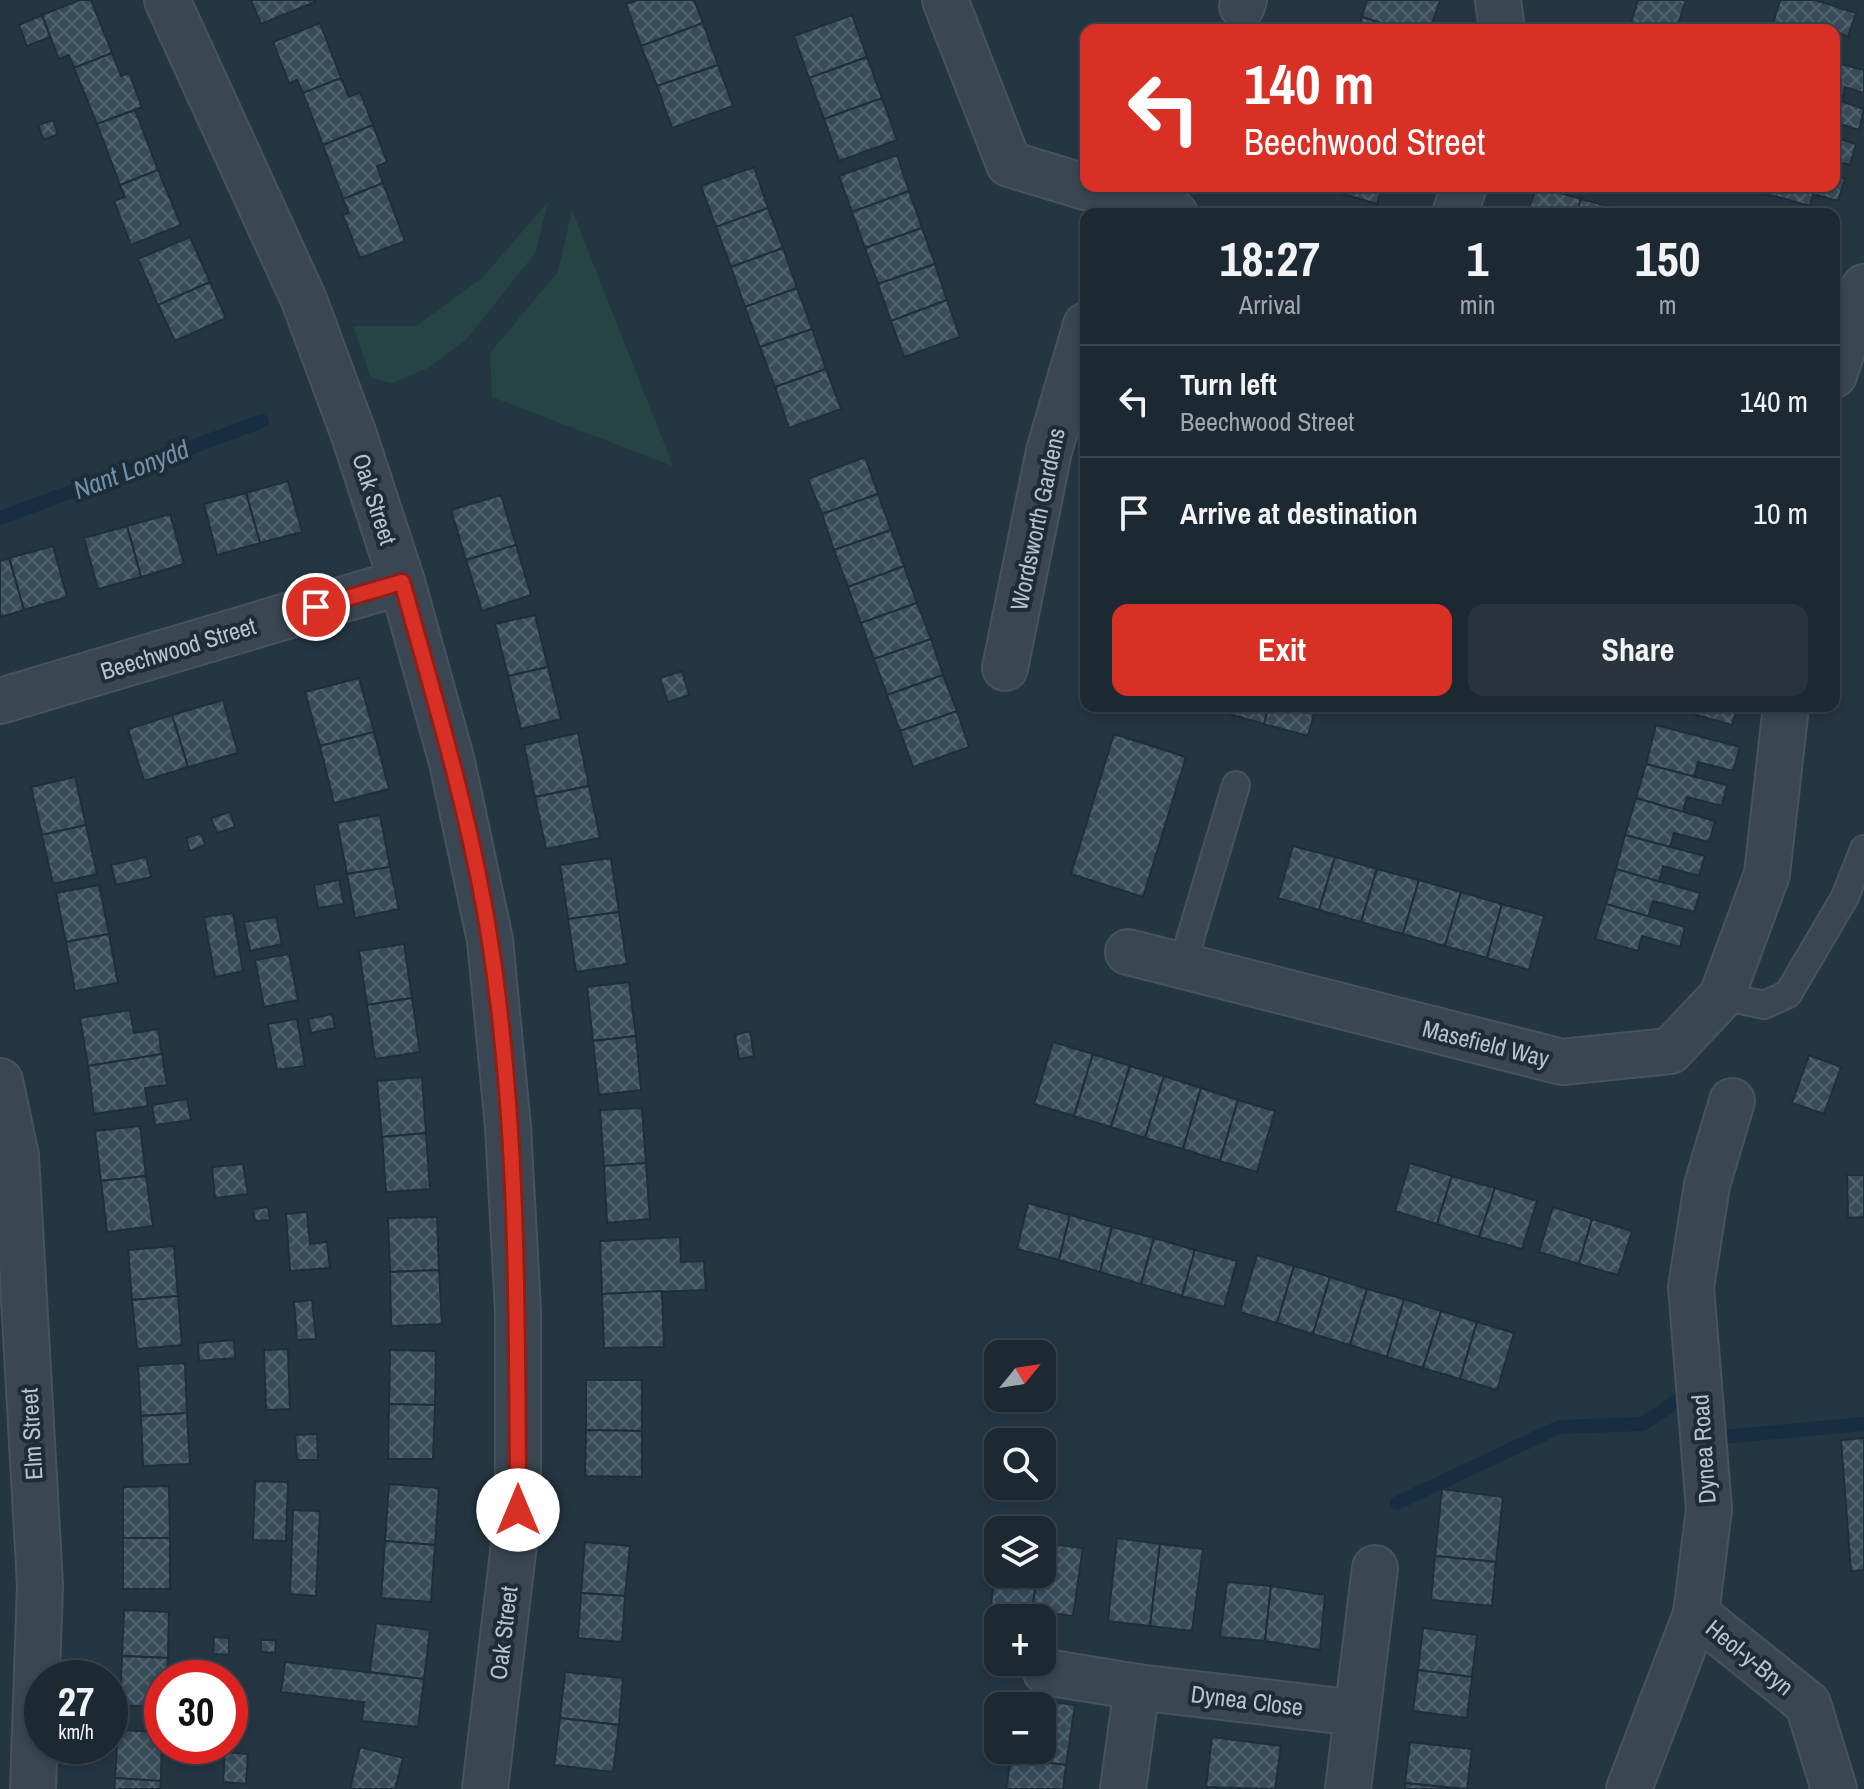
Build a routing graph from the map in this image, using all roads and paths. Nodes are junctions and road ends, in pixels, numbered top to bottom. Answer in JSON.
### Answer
{"nodes":[{"id":1,"x":167,"y":0,"type":"edge"},
{"id":2,"x":945,"y":0,"type":"edge"},
{"id":3,"x":1498,"y":0,"type":"edge"},
{"id":4,"x":1501,"y":24,"type":"edge"},
{"id":5,"x":1080,"y":191,"type":"edge"},
{"id":6,"x":1084,"y":192,"type":"edge"},
{"id":7,"x":1121,"y":206,"type":"edge"},
{"id":8,"x":1864,"y":287,"type":"edge"},
{"id":9,"x":1080,"y":345,"type":"edge"},
{"id":10,"x":1840,"y":357,"type":"edge"},
{"id":11,"x":402,"y":582,"type":"junction"},
{"id":12,"x":1005,"y":668,"type":"dead end"},
{"id":13,"x":0,"y":701,"type":"edge"},
{"id":14,"x":1785,"y":712,"type":"edge"},
{"id":15,"x":1236,"y":785,"type":"dead end"},
{"id":16,"x":1864,"y":849,"type":"edge"},
{"id":17,"x":1128,"y":952,"type":"dead end"},
{"id":18,"x":1182,"y":966,"type":"junction"},
{"id":19,"x":1722,"y":996,"type":"junction"},
{"id":20,"x":0,"y":1081,"type":"edge"},
{"id":21,"x":1732,"y":1101,"type":"dead end"},
{"id":22,"x":1375,"y":1568,"type":"dead end"},
{"id":23,"x":1696,"y":1614,"type":"junction"},
{"id":24,"x":1056,"y":1674,"type":"edge"},
{"id":25,"x":1137,"y":1687,"type":"junction"},
{"id":26,"x":1357,"y":1713,"type":"junction"},
{"id":27,"x":33,"y":1789,"type":"edge"},
{"id":28,"x":485,"y":1789,"type":"edge"},
{"id":29,"x":1123,"y":1789,"type":"edge"},
{"id":30,"x":1348,"y":1789,"type":"edge"},
{"id":31,"x":1629,"y":1789,"type":"edge"},
{"id":32,"x":1834,"y":1789,"type":"edge"}],
"edges":[{"from":1,"to":11,"type":"street","name":"Oak Street"},
{"from":2,"to":5,"type":"street"},
{"from":3,"to":4,"type":"street"},
{"from":6,"to":7,"type":"street"},
{"from":8,"to":10,"type":"street"},
{"from":9,"to":12,"type":"street","name":"Wordsworth Gardens"},
{"from":11,"to":13,"type":"street","name":"Beechwood Street"},
{"from":11,"to":28,"type":"street","name":"Oak Street"},
{"from":14,"to":19,"type":"street","name":"Masefield Way"},
{"from":15,"to":18,"type":"lane"},
{"from":16,"to":19,"type":"lane"},
{"from":17,"to":18,"type":"street","name":"Masefield Way"},
{"from":18,"to":19,"type":"street","name":"Masefield Way"},
{"from":20,"to":27,"type":"street","name":"Elm Street"},
{"from":21,"to":23,"type":"street","name":"Dynea Road"},
{"from":22,"to":26,"type":"street"},
{"from":23,"to":31,"type":"street","name":"Dynea Road"},
{"from":23,"to":32,"type":"street","name":"Heol-y-Bryn"},
{"from":24,"to":25,"type":"street","name":"Dynea Close"},
{"from":25,"to":26,"type":"street","name":"Dynea Close"},
{"from":25,"to":29,"type":"street"},
{"from":26,"to":30,"type":"street"}]}
